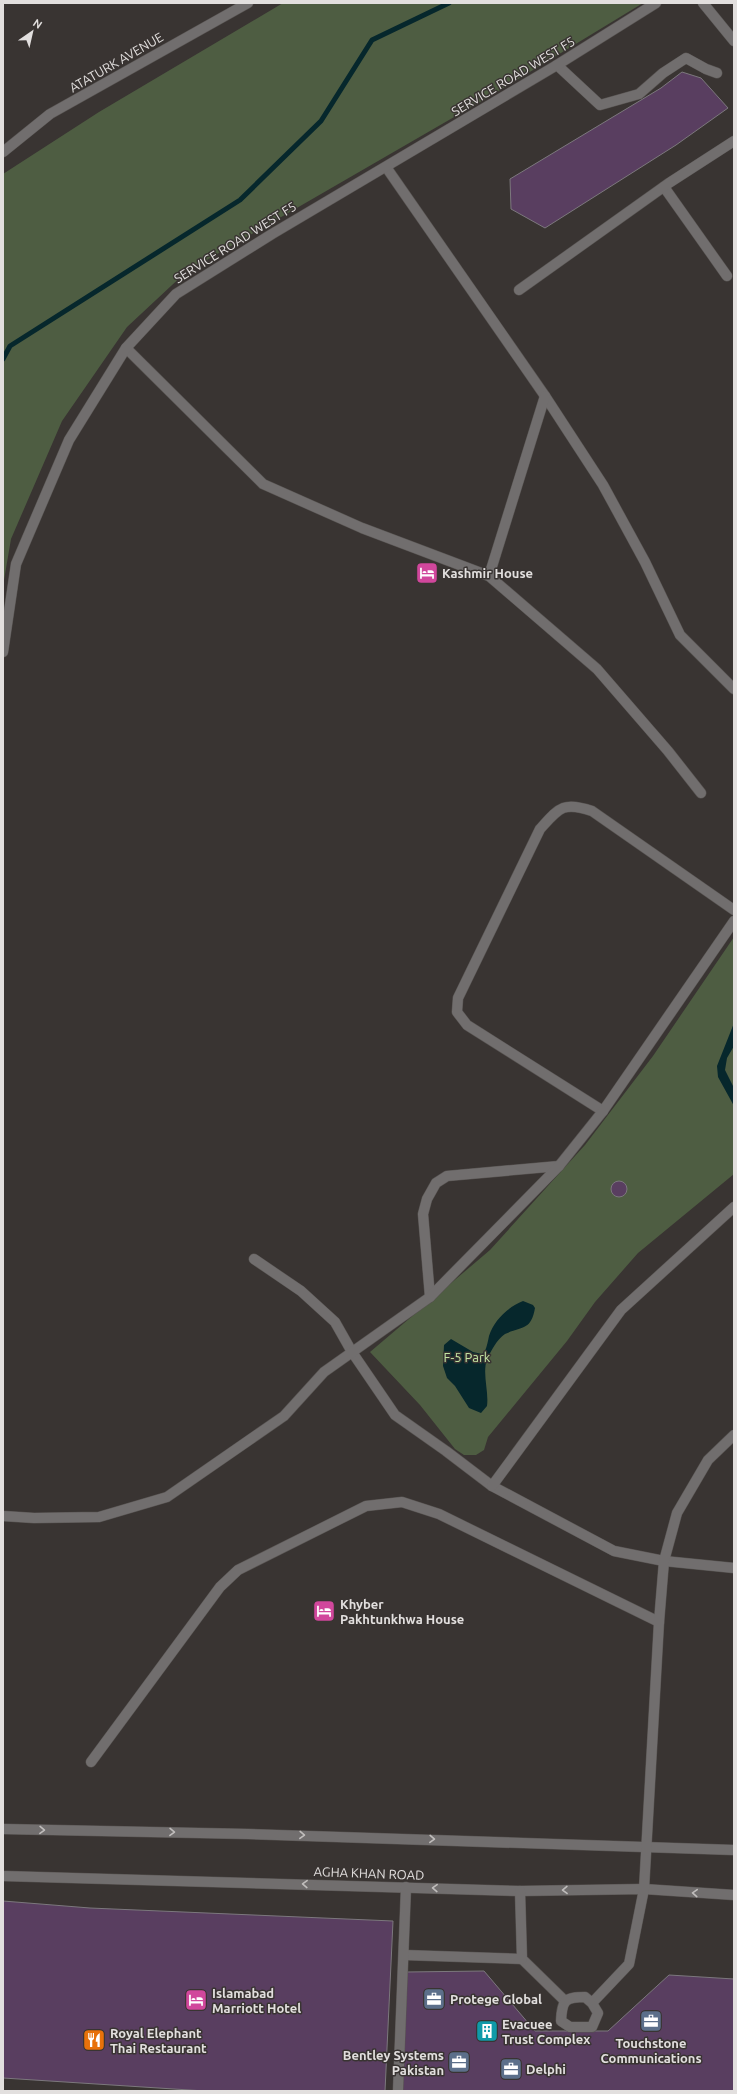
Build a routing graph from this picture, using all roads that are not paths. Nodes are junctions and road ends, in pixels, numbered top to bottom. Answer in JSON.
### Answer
{"nodes":[{"id":1,"x":248,"y":3,"type":"edge"},
{"id":2,"x":656,"y":3,"type":"edge"},
{"id":3,"x":703,"y":3,"type":"edge"},
{"id":4,"x":734,"y":41,"type":"edge"},
{"id":5,"x":557,"y":65,"type":"junction"},
{"id":6,"x":717,"y":73,"type":"dead end"},
{"id":7,"x":734,"y":141,"type":"edge"},
{"id":8,"x":3,"y":152,"type":"edge"},
{"id":9,"x":386,"y":167,"type":"junction"},
{"id":10,"x":664,"y":187,"type":"junction"},
{"id":11,"x":727,"y":276,"type":"dead end"},
{"id":12,"x":519,"y":290,"type":"dead end"},
{"id":13,"x":126,"y":348,"type":"junction"},
{"id":14,"x":545,"y":396,"type":"junction"},
{"id":15,"x":489,"y":576,"type":"junction"},
{"id":16,"x":3,"y":652,"type":"edge"},
{"id":17,"x":734,"y":689,"type":"edge"},
{"id":18,"x":701,"y":793,"type":"dead end"},
{"id":19,"x":734,"y":910,"type":"edge"},
{"id":20,"x":734,"y":921,"type":"edge"},
{"id":21,"x":603,"y":1111,"type":"junction"},
{"id":22,"x":560,"y":1166,"type":"junction"},
{"id":23,"x":734,"y":1206,"type":"edge"},
{"id":24,"x":254,"y":1259,"type":"dead end"},
{"id":25,"x":430,"y":1297,"type":"junction"},
{"id":26,"x":352,"y":1352,"type":"junction"},
{"id":27,"x":734,"y":1435,"type":"edge"},
{"id":28,"x":492,"y":1486,"type":"junction"},
{"id":29,"x":3,"y":1516,"type":"edge"},
{"id":30,"x":664,"y":1561,"type":"junction"},
{"id":31,"x":734,"y":1568,"type":"edge"},
{"id":32,"x":659,"y":1622,"type":"junction"},
{"id":33,"x":91,"y":1762,"type":"dead end"},
{"id":34,"x":3,"y":1829,"type":"edge"},
{"id":35,"x":647,"y":1846,"type":"junction"},
{"id":36,"x":734,"y":1850,"type":"edge"},
{"id":37,"x":3,"y":1876,"type":"edge"},
{"id":38,"x":406,"y":1887,"type":"junction"},
{"id":39,"x":644,"y":1889,"type":"junction"},
{"id":40,"x":520,"y":1891,"type":"junction"},
{"id":41,"x":734,"y":1895,"type":"edge"},
{"id":42,"x":404,"y":1955,"type":"junction"},
{"id":43,"x":522,"y":1959,"type":"junction"},
{"id":44,"x":565,"y":2000,"type":"junction"},
{"id":45,"x":592,"y":2003,"type":"junction"},
{"id":46,"x":398,"y":2091,"type":"edge"}],
"edges":[{"from":1,"to":8,"type":"street","name":"ATATURK AVENUE"},
{"from":2,"to":5,"type":"street","name":"SERVICE ROAD WEST F5"},
{"from":3,"to":4,"type":"street"},
{"from":5,"to":6,"type":"street"},
{"from":5,"to":9,"type":"street","name":"SERVICE ROAD WEST F5"},
{"from":7,"to":10,"type":"street"},
{"from":9,"to":13,"type":"street","name":"SERVICE ROAD WEST F5"},
{"from":9,"to":14,"type":"street"},
{"from":10,"to":11,"type":"street"},
{"from":10,"to":12,"type":"street"},
{"from":13,"to":15,"type":"street"},
{"from":13,"to":16,"type":"street","name":"SERVICE ROAD WEST F5"},
{"from":14,"to":15,"type":"street"},
{"from":14,"to":17,"type":"street"},
{"from":15,"to":18,"type":"street"},
{"from":19,"to":21,"type":"street"},
{"from":20,"to":21,"type":"street"},
{"from":21,"to":22,"type":"street"},
{"from":22,"to":25,"type":"street"},
{"from":22,"to":25,"type":"street"},
{"from":23,"to":28,"type":"street"},
{"from":24,"to":26,"type":"street"},
{"from":25,"to":26,"type":"street"},
{"from":26,"to":28,"type":"street"},
{"from":26,"to":29,"type":"street"},
{"from":27,"to":30,"type":"street"},
{"from":28,"to":30,"type":"street"},
{"from":30,"to":31,"type":"street"},
{"from":30,"to":32,"type":"street"},
{"from":32,"to":33,"type":"street"},
{"from":32,"to":35,"type":"street"},
{"from":34,"to":35,"type":"street","one_way":true},
{"from":35,"to":36,"type":"street"},
{"from":35,"to":39,"type":"street"},
{"from":38,"to":37,"type":"street","name":"AGHA KHAN ROAD","one_way":true},
{"from":40,"to":38,"type":"street","name":"AGHA KHAN ROAD","one_way":true},
{"from":38,"to":42,"type":"street"},
{"from":39,"to":40,"type":"street","name":"AGHA KHAN ROAD","one_way":true},
{"from":41,"to":39,"type":"street","name":"AGHA KHAN ROAD","one_way":true},
{"from":39,"to":45,"type":"street"},
{"from":40,"to":43,"type":"street"},
{"from":42,"to":43,"type":"street"},
{"from":42,"to":46,"type":"street"},
{"from":43,"to":44,"type":"street"},
{"from":44,"to":45,"type":"street"},
{"from":44,"to":45,"type":"street"}]}
